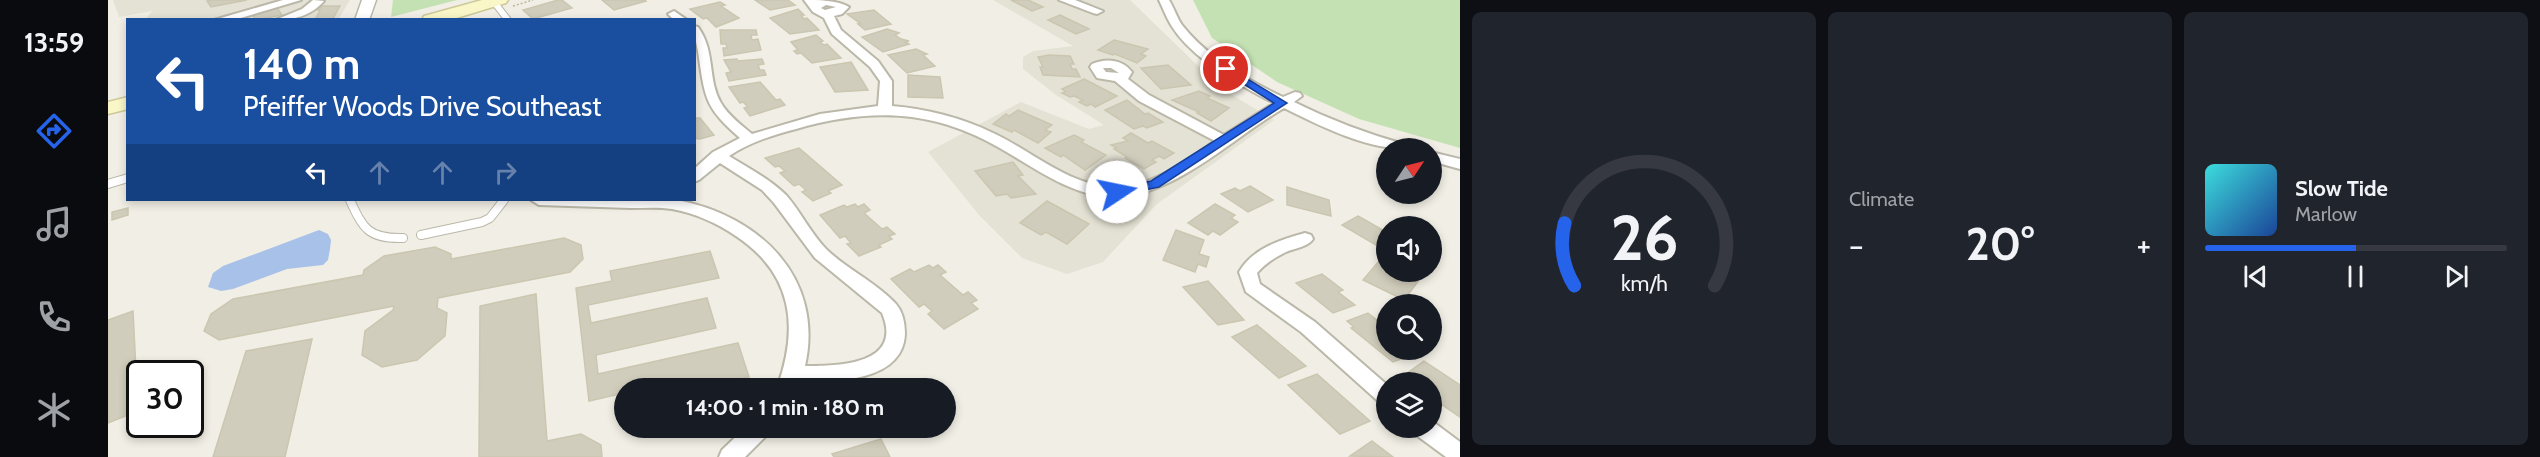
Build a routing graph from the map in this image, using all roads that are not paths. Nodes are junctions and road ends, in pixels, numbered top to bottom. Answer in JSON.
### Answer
{"nodes":[{"id":1,"x":296,"y":0,"type":"edge"},
{"id":2,"x":306,"y":0,"type":"edge"},
{"id":3,"x":321,"y":0,"type":"edge"},
{"id":4,"x":369,"y":0,"type":"edge"},
{"id":5,"x":1064,"y":0,"type":"edge"},
{"id":6,"x":1164,"y":0,"type":"edge"},
{"id":7,"x":497,"y":1,"type":"edge"},
{"id":8,"x":821,"y":7,"type":"edge"},
{"id":9,"x":1097,"y":11,"type":"dead end"},
{"id":10,"x":227,"y":18,"type":"edge"},
{"id":11,"x":286,"y":18,"type":"edge"},
{"id":12,"x":363,"y":18,"type":"edge"},
{"id":13,"x":437,"y":18,"type":"edge"},
{"id":14,"x":507,"y":18,"type":"edge"},
{"id":15,"x":696,"y":31,"type":"edge"},
{"id":16,"x":698,"y":45,"type":"edge"},
{"id":17,"x":700,"y":60,"type":"edge"},
{"id":18,"x":1119,"y":78,"type":"dead end"},
{"id":19,"x":1295,"y":96,"type":"dead end"},
{"id":20,"x":1281,"y":103,"type":"junction"},
{"id":21,"x":126,"y":104,"type":"edge"},
{"id":22,"x":108,"y":108,"type":"edge"},
{"id":23,"x":885,"y":109,"type":"junction"},
{"id":24,"x":748,"y":138,"type":"junction"},
{"id":25,"x":1376,"y":138,"type":"edge"},
{"id":26,"x":1224,"y":140,"type":"junction"},
{"id":27,"x":718,"y":155,"type":"junction"},
{"id":28,"x":1442,"y":159,"type":"edge"},
{"id":29,"x":1460,"y":164,"type":"edge"},
{"id":30,"x":696,"y":175,"type":"edge"},
{"id":31,"x":126,"y":179,"type":"edge"},
{"id":32,"x":108,"y":184,"type":"edge"},
{"id":33,"x":351,"y":201,"type":"edge"},
{"id":34,"x":503,"y":201,"type":"edge"},
{"id":35,"x":608,"y":201,"type":"edge"},
{"id":36,"x":676,"y":202,"type":"edge"},
{"id":37,"x":421,"y":235,"type":"dead end"},
{"id":38,"x":403,"y":238,"type":"dead end"},
{"id":39,"x":1305,"y":239,"type":"dead end"},
{"id":40,"x":792,"y":378,"type":"edge"},
{"id":41,"x":812,"y":378,"type":"edge"},
{"id":42,"x":1376,"y":387,"type":"edge"},
{"id":43,"x":749,"y":438,"type":"edge"},
{"id":44,"x":1438,"y":438,"type":"edge"},
{"id":45,"x":1460,"y":454,"type":"edge"},
{"id":46,"x":730,"y":457,"type":"edge"}],
"edges":[{"from":1,"to":10,"type":"street"},
{"from":2,"to":3,"type":"street"},
{"from":3,"to":11,"type":"street"},
{"from":4,"to":12,"type":"street"},
{"from":5,"to":9,"type":"street"},
{"from":6,"to":20,"type":"street"},
{"from":7,"to":13,"type":"main road"},
{"from":7,"to":14,"type":"lane"},
{"from":8,"to":23,"type":"street"},
{"from":15,"to":16,"type":"street"},
{"from":16,"to":17,"type":"street"},
{"from":17,"to":24,"type":"street"},
{"from":18,"to":26,"type":"street"},
{"from":19,"to":20,"type":"street"},
{"from":20,"to":25,"type":"street"},
{"from":20,"to":26,"type":"street"},
{"from":21,"to":22,"type":"main road"},
{"from":23,"to":24,"type":"street"},
{"from":23,"to":26,"type":"street"},
{"from":24,"to":27,"type":"street"},
{"from":27,"to":30,"type":"street"},
{"from":27,"to":41,"type":"street"},
{"from":28,"to":29,"type":"street"},
{"from":31,"to":32,"type":"lane"},
{"from":33,"to":38,"type":"lane"},
{"from":34,"to":37,"type":"lane"},
{"from":35,"to":36,"type":"street"},
{"from":36,"to":40,"type":"street"},
{"from":39,"to":42,"type":"street"},
{"from":43,"to":46,"type":"street"},
{"from":44,"to":45,"type":"street"}]}
